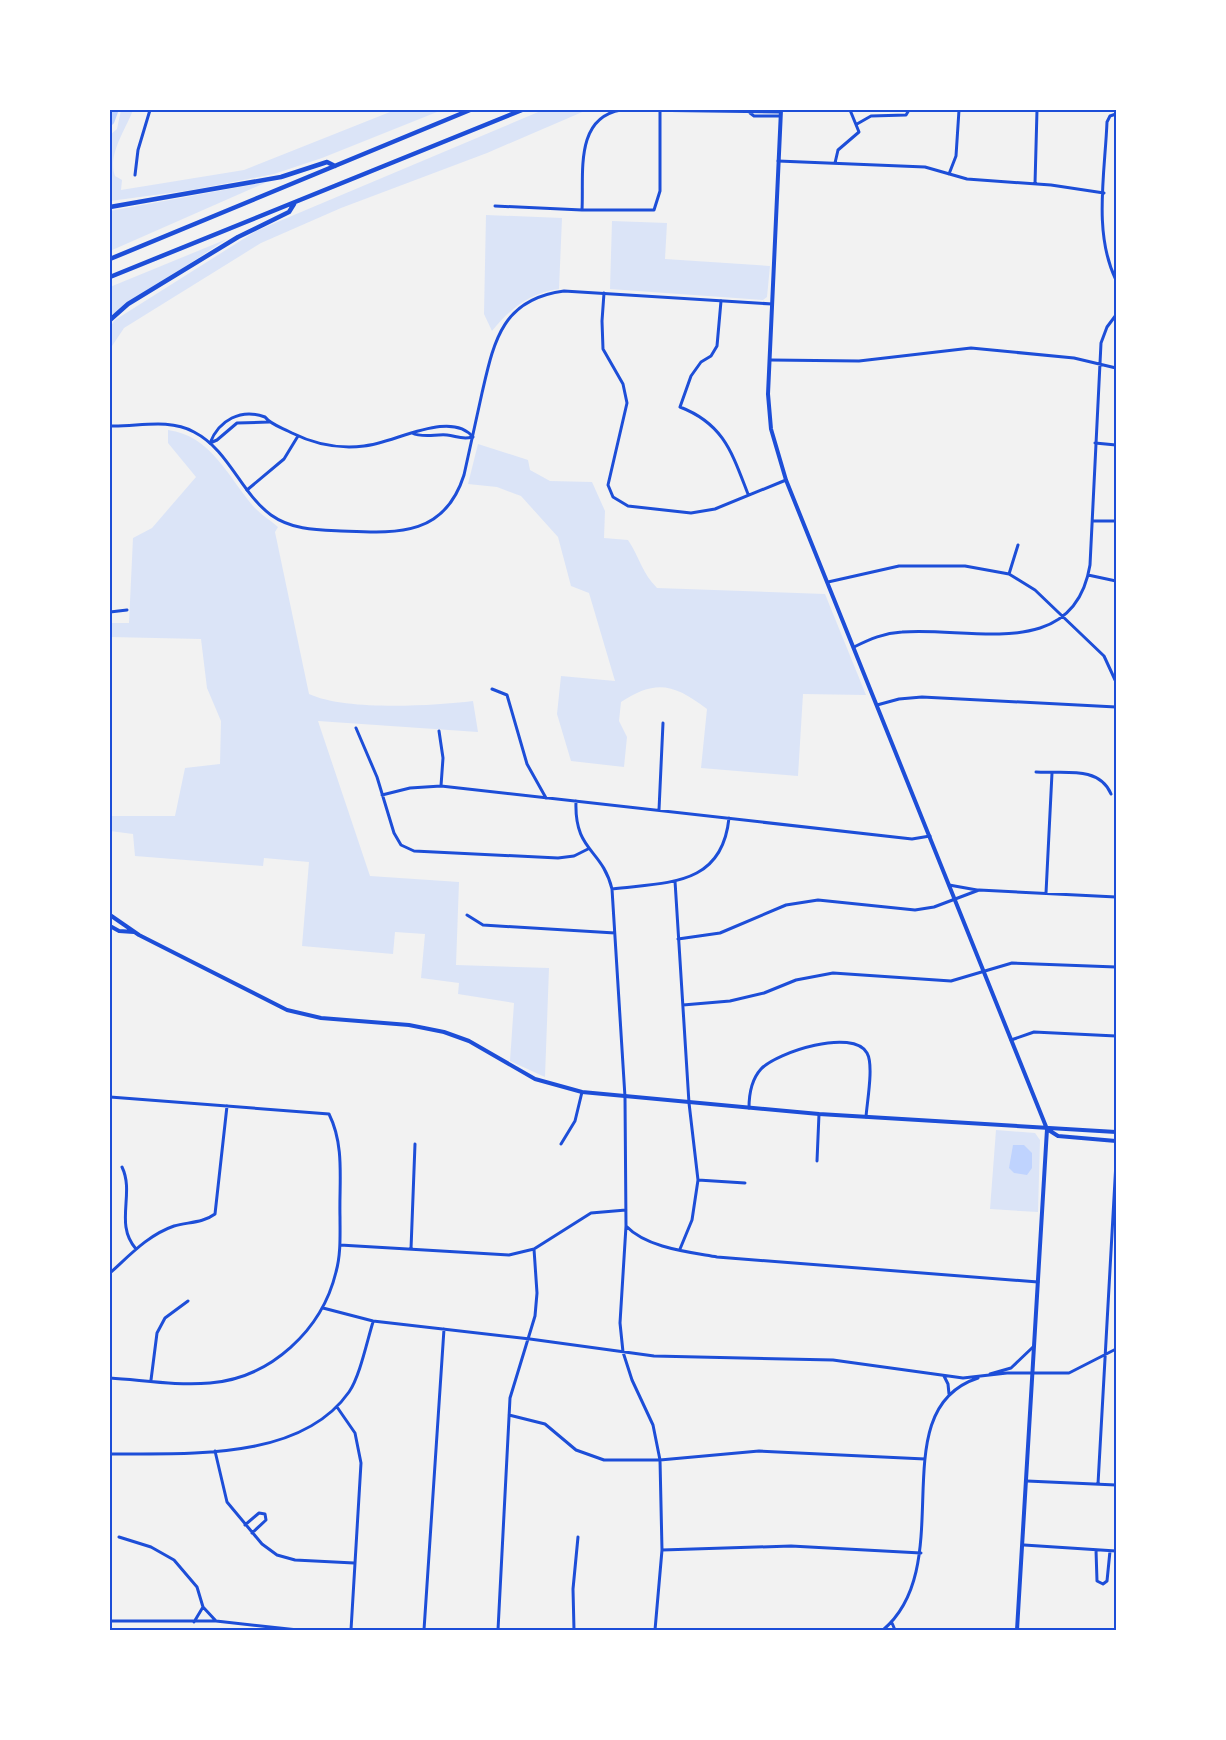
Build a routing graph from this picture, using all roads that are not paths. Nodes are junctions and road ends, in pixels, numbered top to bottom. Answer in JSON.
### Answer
{"nodes":[{"id":1,"x":150,"y":110,"type":"edge"},
{"id":2,"x":470,"y":110,"type":"edge"},
{"id":3,"x":522,"y":110,"type":"edge"},
{"id":4,"x":621,"y":110,"type":"edge"},
{"id":5,"x":634,"y":110,"type":"edge"},
{"id":6,"x":850,"y":110,"type":"edge"},
{"id":7,"x":909,"y":110,"type":"edge"},
{"id":8,"x":959,"y":110,"type":"edge"},
{"id":9,"x":1036,"y":110,"type":"edge"},
{"id":10,"x":660,"y":111,"type":"edge"},
{"id":11,"x":780,"y":113,"type":"edge"},
{"id":12,"x":1116,"y":114,"type":"edge"},
{"id":13,"x":857,"y":124,"type":"junction"},
{"id":14,"x":778,"y":161,"type":"junction"},
{"id":15,"x":835,"y":163,"type":"junction"},
{"id":16,"x":335,"y":166,"type":"junction"},
{"id":17,"x":949,"y":174,"type":"junction"},
{"id":18,"x":135,"y":175,"type":"dead end"},
{"id":19,"x":1035,"y":184,"type":"junction"},
{"id":20,"x":1104,"y":193,"type":"junction"},
{"id":21,"x":294,"y":203,"type":"junction"},
{"id":22,"x":111,"y":206,"type":"edge"},
{"id":23,"x":495,"y":206,"type":"dead end"},
{"id":24,"x":582,"y":210,"type":"junction"},
{"id":25,"x":110,"y":259,"type":"edge"},
{"id":26,"x":110,"y":277,"type":"edge"},
{"id":27,"x":1116,"y":280,"type":"edge"},
{"id":28,"x":604,"y":293,"type":"junction"},
{"id":29,"x":721,"y":301,"type":"junction"},
{"id":30,"x":774,"y":304,"type":"junction"},
{"id":31,"x":1116,"y":315,"type":"edge"},
{"id":32,"x":110,"y":320,"type":"edge"},
{"id":33,"x":771,"y":360,"type":"junction"},
{"id":34,"x":1099,"y":363,"type":"junction"},
{"id":35,"x":1116,"y":368,"type":"edge"},
{"id":36,"x":268,"y":422,"type":"junction"},
{"id":37,"x":110,"y":426,"type":"edge"},
{"id":38,"x":412,"y":433,"type":"junction"},
{"id":39,"x":298,"y":436,"type":"junction"},
{"id":40,"x":473,"y":437,"type":"junction"},
{"id":41,"x":210,"y":443,"type":"junction"},
{"id":42,"x":1095,"y":443,"type":"junction"},
{"id":43,"x":1116,"y":445,"type":"edge"},
{"id":44,"x":786,"y":480,"type":"junction"},
{"id":45,"x":248,"y":490,"type":"junction"},
{"id":46,"x":748,"y":495,"type":"junction"},
{"id":47,"x":1092,"y":521,"type":"junction"},
{"id":48,"x":1116,"y":521,"type":"edge"},
{"id":49,"x":1018,"y":545,"type":"dead end"},
{"id":50,"x":1009,"y":574,"type":"junction"},
{"id":51,"x":1088,"y":575,"type":"junction"},
{"id":52,"x":1116,"y":581,"type":"edge"},
{"id":53,"x":828,"y":582,"type":"junction"},
{"id":54,"x":127,"y":610,"type":"dead end"},
{"id":55,"x":110,"y":612,"type":"edge"},
{"id":56,"x":1063,"y":614,"type":"junction"},
{"id":57,"x":854,"y":647,"type":"junction"},
{"id":58,"x":1116,"y":682,"type":"edge"},
{"id":59,"x":492,"y":688,"type":"dead end"},
{"id":60,"x":877,"y":705,"type":"junction"},
{"id":61,"x":1116,"y":707,"type":"edge"},
{"id":62,"x":663,"y":723,"type":"dead end"},
{"id":63,"x":356,"y":728,"type":"dead end"},
{"id":64,"x":439,"y":732,"type":"dead end"},
{"id":65,"x":1036,"y":772,"type":"dead end"},
{"id":66,"x":1052,"y":773,"type":"junction"},
{"id":67,"x":441,"y":786,"type":"junction"},
{"id":68,"x":1111,"y":794,"type":"dead end"},
{"id":69,"x":382,"y":795,"type":"junction"},
{"id":70,"x":546,"y":798,"type":"junction"},
{"id":71,"x":576,"y":801,"type":"junction"},
{"id":72,"x":659,"y":810,"type":"junction"},
{"id":73,"x":729,"y":818,"type":"junction"},
{"id":74,"x":930,"y":836,"type":"junction"},
{"id":75,"x":588,"y":849,"type":"junction"},
{"id":76,"x":675,"y":881,"type":"junction"},
{"id":77,"x":949,"y":885,"type":"junction"},
{"id":78,"x":612,"y":888,"type":"junction"},
{"id":79,"x":979,"y":890,"type":"junction"},
{"id":80,"x":1046,"y":893,"type":"junction"},
{"id":81,"x":1116,"y":897,"type":"edge"},
{"id":82,"x":954,"y":899,"type":"junction"},
{"id":83,"x":110,"y":915,"type":"edge"},
{"id":84,"x":467,"y":915,"type":"dead end"},
{"id":85,"x":110,"y":926,"type":"edge"},
{"id":86,"x":134,"y":933,"type":"junction"},
{"id":87,"x":615,"y":933,"type":"junction"},
{"id":88,"x":678,"y":939,"type":"junction"},
{"id":89,"x":1116,"y":968,"type":"edge"},
{"id":90,"x":984,"y":971,"type":"junction"},
{"id":91,"x":683,"y":1005,"type":"junction"},
{"id":92,"x":1116,"y":1036,"type":"edge"},
{"id":93,"x":1011,"y":1040,"type":"junction"},
{"id":94,"x":582,"y":1092,"type":"junction"},
{"id":95,"x":110,"y":1097,"type":"edge"},
{"id":96,"x":625,"y":1097,"type":"junction"},
{"id":97,"x":688,"y":1103,"type":"junction"},
{"id":98,"x":227,"y":1105,"type":"junction"},
{"id":99,"x":749,"y":1108,"type":"junction"},
{"id":100,"x":819,"y":1113,"type":"junction"},
{"id":101,"x":866,"y":1117,"type":"junction"},
{"id":102,"x":1047,"y":1129,"type":"junction"},
{"id":103,"x":1116,"y":1132,"type":"edge"},
{"id":104,"x":1116,"y":1141,"type":"edge"},
{"id":105,"x":415,"y":1144,"type":"dead end"},
{"id":106,"x":561,"y":1144,"type":"dead end"},
{"id":107,"x":817,"y":1161,"type":"dead end"},
{"id":108,"x":1116,"y":1162,"type":"edge"},
{"id":109,"x":122,"y":1167,"type":"dead end"},
{"id":110,"x":698,"y":1180,"type":"junction"},
{"id":111,"x":746,"y":1183,"type":"dead end"},
{"id":112,"x":626,"y":1210,"type":"junction"},
{"id":113,"x":626,"y":1226,"type":"junction"},
{"id":114,"x":340,"y":1245,"type":"junction"},
{"id":115,"x":136,"y":1249,"type":"junction"},
{"id":116,"x":411,"y":1249,"type":"junction"},
{"id":117,"x":534,"y":1249,"type":"junction"},
{"id":118,"x":680,"y":1249,"type":"junction"},
{"id":119,"x":110,"y":1273,"type":"edge"},
{"id":120,"x":1038,"y":1282,"type":"junction"},
{"id":121,"x":188,"y":1301,"type":"dead end"},
{"id":122,"x":323,"y":1308,"type":"junction"},
{"id":123,"x":373,"y":1321,"type":"junction"},
{"id":124,"x":444,"y":1329,"type":"junction"},
{"id":125,"x":530,"y":1339,"type":"junction"},
{"id":126,"x":1033,"y":1347,"type":"junction"},
{"id":127,"x":1116,"y":1349,"type":"edge"},
{"id":128,"x":623,"y":1352,"type":"junction"},
{"id":129,"x":1105,"y":1356,"type":"junction"},
{"id":130,"x":1031,"y":1374,"type":"junction"},
{"id":131,"x":944,"y":1376,"type":"junction"},
{"id":132,"x":982,"y":1377,"type":"junction"},
{"id":133,"x":110,"y":1378,"type":"edge"},
{"id":134,"x":151,"y":1380,"type":"junction"},
{"id":135,"x":949,"y":1395,"type":"junction"},
{"id":136,"x":337,"y":1407,"type":"junction"},
{"id":137,"x":509,"y":1415,"type":"junction"},
{"id":138,"x":215,"y":1450,"type":"junction"},
{"id":139,"x":110,"y":1454,"type":"edge"},
{"id":140,"x":925,"y":1459,"type":"junction"},
{"id":141,"x":660,"y":1460,"type":"junction"},
{"id":142,"x":1028,"y":1481,"type":"junction"},
{"id":143,"x":1098,"y":1484,"type":"junction"},
{"id":144,"x":1116,"y":1485,"type":"edge"},
{"id":145,"x":245,"y":1525,"type":"junction"},
{"id":146,"x":252,"y":1533,"type":"junction"},
{"id":147,"x":119,"y":1537,"type":"dead end"},
{"id":148,"x":578,"y":1537,"type":"dead end"},
{"id":149,"x":1024,"y":1545,"type":"junction"},
{"id":150,"x":662,"y":1550,"type":"junction"},
{"id":151,"x":1096,"y":1550,"type":"junction"},
{"id":152,"x":1110,"y":1551,"type":"junction"},
{"id":153,"x":1116,"y":1551,"type":"edge"},
{"id":154,"x":921,"y":1553,"type":"junction"},
{"id":155,"x":354,"y":1563,"type":"junction"},
{"id":156,"x":203,"y":1607,"type":"junction"},
{"id":157,"x":110,"y":1621,"type":"edge"},
{"id":158,"x":216,"y":1621,"type":"junction"},
{"id":159,"x":194,"y":1622,"type":"junction"},
{"id":160,"x":892,"y":1623,"type":"junction"},
{"id":161,"x":298,"y":1630,"type":"edge"},
{"id":162,"x":351,"y":1630,"type":"edge"},
{"id":163,"x":424,"y":1630,"type":"edge"},
{"id":164,"x":498,"y":1630,"type":"edge"},
{"id":165,"x":574,"y":1630,"type":"edge"},
{"id":166,"x":655,"y":1630,"type":"edge"},
{"id":167,"x":883,"y":1630,"type":"edge"},
{"id":168,"x":895,"y":1630,"type":"edge"},
{"id":169,"x":1017,"y":1630,"type":"edge"}],
"edges":[{"from":1,"to":18,"type":"street"},
{"from":2,"to":16,"type":"highway"},
{"from":3,"to":21,"type":"highway"},
{"from":4,"to":24,"type":"street"},
{"from":5,"to":10,"type":"street"},
{"from":6,"to":13,"type":"street"},
{"from":7,"to":13,"type":"street"},
{"from":8,"to":17,"type":"street"},
{"from":9,"to":19,"type":"street"},
{"from":10,"to":11,"type":"street"},
{"from":10,"to":24,"type":"street"},
{"from":11,"to":14,"type":"main road"},
{"from":12,"to":20,"type":"street"},
{"from":13,"to":15,"type":"street"},
{"from":14,"to":15,"type":"street"},
{"from":14,"to":30,"type":"main road"},
{"from":15,"to":17,"type":"street"},
{"from":16,"to":22,"type":"highway"},
{"from":16,"to":25,"type":"highway"},
{"from":17,"to":19,"type":"street"},
{"from":19,"to":20,"type":"street"},
{"from":20,"to":27,"type":"street"},
{"from":21,"to":26,"type":"highway"},
{"from":21,"to":32,"type":"highway"},
{"from":23,"to":24,"type":"street"},
{"from":28,"to":29,"type":"street"},
{"from":28,"to":40,"type":"street"},
{"from":28,"to":46,"type":"street"},
{"from":29,"to":30,"type":"street"},
{"from":29,"to":46,"type":"street"},
{"from":30,"to":33,"type":"main road"},
{"from":31,"to":34,"type":"street"},
{"from":33,"to":34,"type":"street"},
{"from":33,"to":44,"type":"main road"},
{"from":34,"to":35,"type":"street"},
{"from":34,"to":42,"type":"street"},
{"from":36,"to":39,"type":"street"},
{"from":36,"to":41,"type":"street"},
{"from":36,"to":41,"type":"street"},
{"from":37,"to":41,"type":"street"},
{"from":38,"to":39,"type":"street"},
{"from":38,"to":40,"type":"street"},
{"from":38,"to":40,"type":"street"},
{"from":39,"to":45,"type":"street"},
{"from":40,"to":45,"type":"street"},
{"from":41,"to":45,"type":"street"},
{"from":42,"to":43,"type":"street"},
{"from":42,"to":47,"type":"street"},
{"from":44,"to":46,"type":"street"},
{"from":44,"to":53,"type":"main road"},
{"from":47,"to":48,"type":"street"},
{"from":47,"to":51,"type":"street"},
{"from":49,"to":50,"type":"street"},
{"from":50,"to":53,"type":"street"},
{"from":50,"to":56,"type":"street"},
{"from":51,"to":52,"type":"street"},
{"from":51,"to":56,"type":"street"},
{"from":53,"to":57,"type":"main road"},
{"from":54,"to":55,"type":"street"},
{"from":56,"to":57,"type":"street"},
{"from":56,"to":58,"type":"street"},
{"from":57,"to":60,"type":"main road"},
{"from":59,"to":70,"type":"street"},
{"from":60,"to":61,"type":"street"},
{"from":60,"to":74,"type":"main road"},
{"from":62,"to":72,"type":"street"},
{"from":63,"to":69,"type":"street"},
{"from":64,"to":67,"type":"street"},
{"from":65,"to":66,"type":"street"},
{"from":66,"to":68,"type":"street"},
{"from":66,"to":80,"type":"street"},
{"from":67,"to":69,"type":"street"},
{"from":67,"to":70,"type":"street"},
{"from":69,"to":75,"type":"street"},
{"from":70,"to":71,"type":"street"},
{"from":71,"to":72,"type":"street"},
{"from":71,"to":75,"type":"street"},
{"from":72,"to":73,"type":"street"},
{"from":73,"to":74,"type":"street"},
{"from":73,"to":76,"type":"street"},
{"from":74,"to":77,"type":"main road"},
{"from":75,"to":78,"type":"street"},
{"from":76,"to":78,"type":"street"},
{"from":76,"to":88,"type":"street"},
{"from":77,"to":79,"type":"street"},
{"from":77,"to":82,"type":"main road"},
{"from":78,"to":87,"type":"street"},
{"from":79,"to":80,"type":"street"},
{"from":79,"to":82,"type":"street"},
{"from":80,"to":81,"type":"street"},
{"from":82,"to":88,"type":"street"},
{"from":82,"to":90,"type":"main road"},
{"from":83,"to":86,"type":"main road"},
{"from":84,"to":87,"type":"street"},
{"from":85,"to":86,"type":"main road"},
{"from":86,"to":94,"type":"main road"},
{"from":87,"to":96,"type":"street"},
{"from":88,"to":91,"type":"street"},
{"from":89,"to":90,"type":"street"},
{"from":90,"to":91,"type":"street"},
{"from":90,"to":93,"type":"main road"},
{"from":91,"to":97,"type":"street"},
{"from":92,"to":93,"type":"street"},
{"from":93,"to":102,"type":"main road"},
{"from":94,"to":96,"type":"main road"},
{"from":94,"to":106,"type":"street"},
{"from":95,"to":98,"type":"street"},
{"from":96,"to":97,"type":"main road"},
{"from":96,"to":112,"type":"street"},
{"from":97,"to":99,"type":"main road"},
{"from":97,"to":110,"type":"street"},
{"from":98,"to":114,"type":"street"},
{"from":98,"to":115,"type":"street"},
{"from":99,"to":100,"type":"main road"},
{"from":99,"to":101,"type":"street"},
{"from":100,"to":101,"type":"main road"},
{"from":100,"to":107,"type":"street"},
{"from":101,"to":102,"type":"main road"},
{"from":102,"to":103,"type":"main road"},
{"from":102,"to":104,"type":"main road"},
{"from":102,"to":120,"type":"main road"},
{"from":105,"to":116,"type":"street"},
{"from":108,"to":129,"type":"street"},
{"from":109,"to":115,"type":"street"},
{"from":110,"to":111,"type":"street"},
{"from":110,"to":118,"type":"street"},
{"from":112,"to":113,"type":"street"},
{"from":112,"to":117,"type":"street"},
{"from":113,"to":118,"type":"street"},
{"from":113,"to":128,"type":"street"},
{"from":114,"to":116,"type":"street"},
{"from":114,"to":122,"type":"street"},
{"from":115,"to":119,"type":"street"},
{"from":116,"to":117,"type":"street"},
{"from":117,"to":125,"type":"street"},
{"from":118,"to":120,"type":"street"},
{"from":120,"to":126,"type":"main road"},
{"from":121,"to":134,"type":"street"},
{"from":122,"to":123,"type":"street"},
{"from":122,"to":134,"type":"street"},
{"from":123,"to":124,"type":"street"},
{"from":123,"to":136,"type":"street"},
{"from":124,"to":125,"type":"street"},
{"from":124,"to":163,"type":"street"},
{"from":125,"to":128,"type":"street"},
{"from":125,"to":137,"type":"street"},
{"from":126,"to":130,"type":"main road"},
{"from":126,"to":132,"type":"street"},
{"from":127,"to":129,"type":"street"},
{"from":128,"to":131,"type":"street"},
{"from":128,"to":141,"type":"street"},
{"from":129,"to":130,"type":"street"},
{"from":129,"to":143,"type":"street"},
{"from":130,"to":132,"type":"street"},
{"from":130,"to":142,"type":"main road"},
{"from":131,"to":132,"type":"street"},
{"from":131,"to":135,"type":"street"},
{"from":132,"to":135,"type":"street"},
{"from":133,"to":134,"type":"street"},
{"from":135,"to":140,"type":"street"},
{"from":136,"to":138,"type":"street"},
{"from":136,"to":155,"type":"street"},
{"from":137,"to":141,"type":"street"},
{"from":137,"to":164,"type":"street"},
{"from":138,"to":139,"type":"street"},
{"from":138,"to":145,"type":"street"},
{"from":140,"to":141,"type":"street"},
{"from":140,"to":154,"type":"street"},
{"from":141,"to":150,"type":"street"},
{"from":142,"to":143,"type":"street"},
{"from":142,"to":149,"type":"main road"},
{"from":143,"to":144,"type":"street"},
{"from":145,"to":146,"type":"street"},
{"from":145,"to":146,"type":"street"},
{"from":146,"to":155,"type":"street"},
{"from":147,"to":156,"type":"street"},
{"from":148,"to":165,"type":"street"},
{"from":149,"to":151,"type":"street"},
{"from":149,"to":169,"type":"main road"},
{"from":150,"to":154,"type":"street"},
{"from":150,"to":166,"type":"street"},
{"from":151,"to":152,"type":"street"},
{"from":151,"to":152,"type":"street"},
{"from":152,"to":153,"type":"street"},
{"from":154,"to":160,"type":"street"},
{"from":155,"to":162,"type":"street"},
{"from":156,"to":158,"type":"street"},
{"from":156,"to":159,"type":"street"},
{"from":157,"to":159,"type":"street"},
{"from":158,"to":159,"type":"street"},
{"from":158,"to":161,"type":"street"},
{"from":160,"to":167,"type":"street"},
{"from":160,"to":168,"type":"street"}]}
